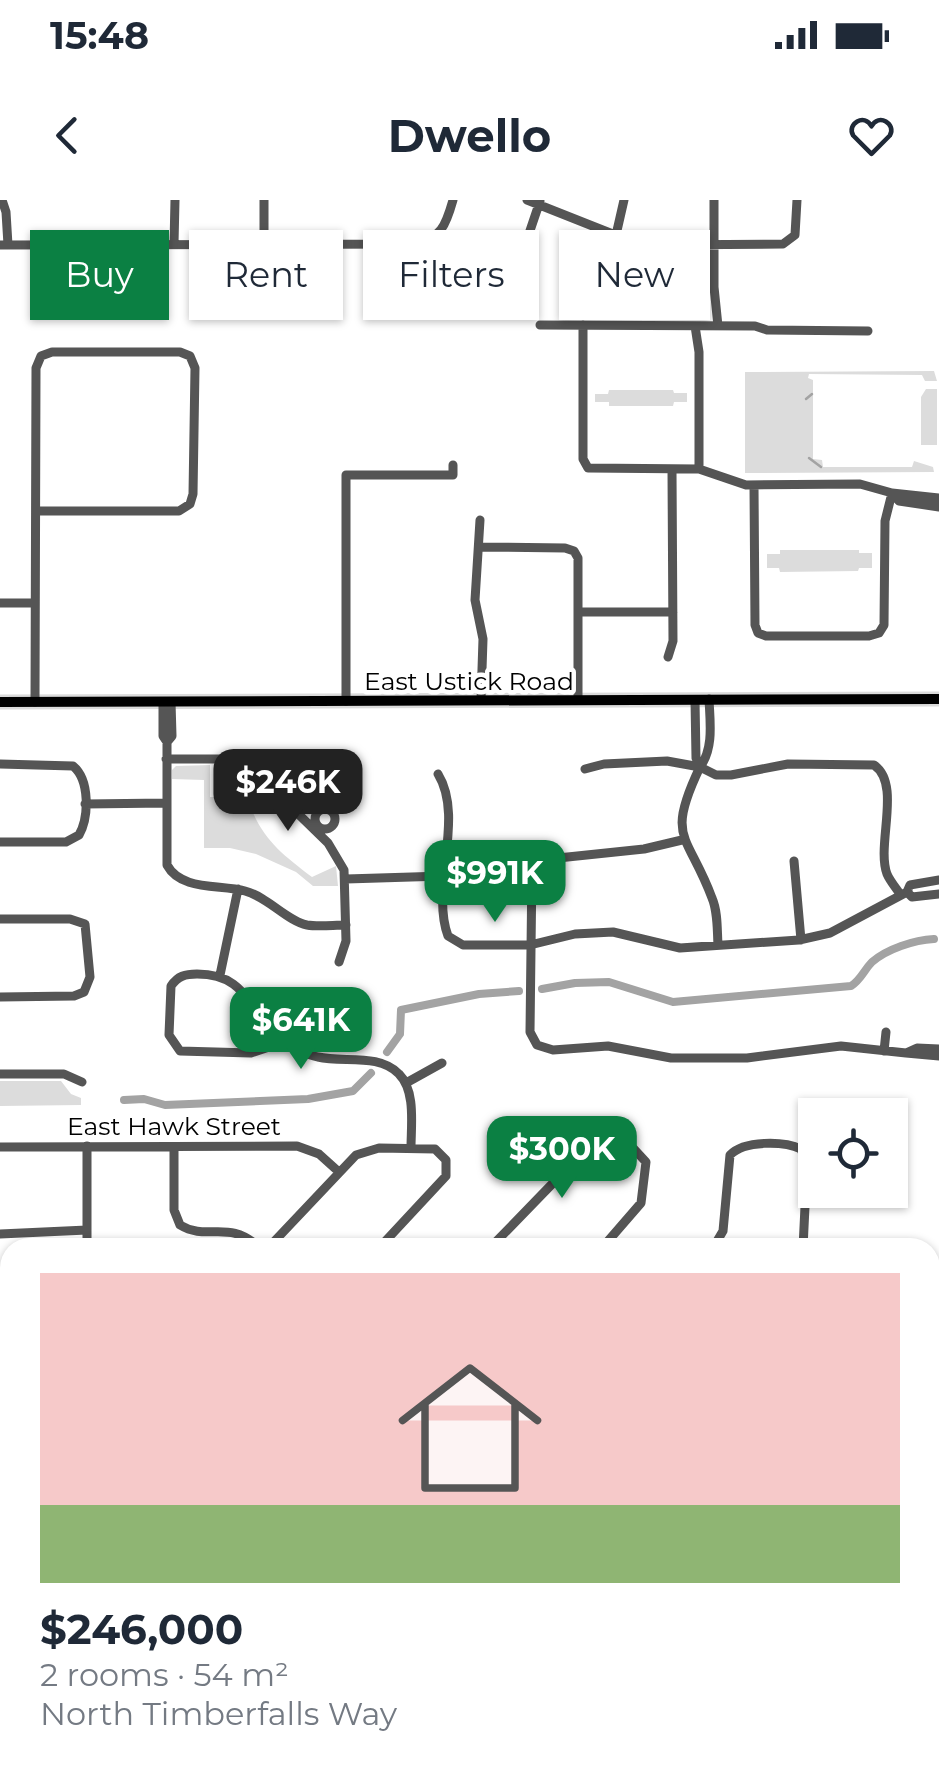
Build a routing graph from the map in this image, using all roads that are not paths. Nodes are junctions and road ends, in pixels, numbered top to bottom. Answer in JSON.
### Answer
{"nodes":[{"id":1,"x":2,"y":200,"type":"edge"},
{"id":2,"x":175,"y":200,"type":"edge"},
{"id":3,"x":264,"y":200,"type":"edge"},
{"id":4,"x":453,"y":200,"type":"edge"},
{"id":5,"x":527,"y":200,"type":"edge"},
{"id":6,"x":624,"y":200,"type":"edge"},
{"id":7,"x":714,"y":200,"type":"edge"},
{"id":8,"x":797,"y":200,"type":"edge"},
{"id":9,"x":540,"y":203,"type":"edge"},
{"id":10,"x":264,"y":230,"type":"edge"},
{"id":11,"x":531,"y":230,"type":"edge"},
{"id":12,"x":606,"y":230,"type":"edge"},
{"id":13,"x":617,"y":230,"type":"edge"},
{"id":14,"x":174,"y":244,"type":"junction"},
{"id":15,"x":189,"y":244,"type":"edge"},
{"id":16,"x":343,"y":244,"type":"edge"},
{"id":17,"x":710,"y":244,"type":"edge"},
{"id":18,"x":714,"y":244,"type":"junction"},
{"id":19,"x":4,"y":245,"type":"edge"},
{"id":20,"x":540,"y":325,"type":"dead end"},
{"id":21,"x":584,"y":326,"type":"junction"},
{"id":22,"x":695,"y":326,"type":"junction"},
{"id":23,"x":718,"y":326,"type":"junction"},
{"id":24,"x":868,"y":331,"type":"dead end"},
{"id":25,"x":453,"y":465,"type":"dead end"},
{"id":26,"x":700,"y":469,"type":"junction"},
{"id":27,"x":672,"y":470,"type":"junction"},
{"id":28,"x":754,"y":486,"type":"junction"},
{"id":29,"x":892,"y":493,"type":"junction"},
{"id":30,"x":939,"y":498,"type":"edge"},
{"id":31,"x":939,"y":507,"type":"edge"},
{"id":32,"x":36,"y":511,"type":"junction"},
{"id":33,"x":480,"y":520,"type":"dead end"},
{"id":34,"x":480,"y":547,"type":"junction"},
{"id":35,"x":0,"y":603,"type":"edge"},
{"id":36,"x":35,"y":603,"type":"junction"},
{"id":37,"x":578,"y":612,"type":"junction"},
{"id":38,"x":673,"y":612,"type":"junction"},
{"id":39,"x":668,"y":658,"type":"dead end"},
{"id":40,"x":939,"y":698,"type":"edge"},
{"id":41,"x":481,"y":700,"type":"junction"},
{"id":42,"x":578,"y":700,"type":"junction"},
{"id":43,"x":695,"y":700,"type":"junction"},
{"id":44,"x":709,"y":700,"type":"junction"},
{"id":45,"x":346,"y":701,"type":"junction"},
{"id":46,"x":0,"y":702,"type":"edge"},
{"id":47,"x":35,"y":702,"type":"junction"},
{"id":48,"x":167,"y":702,"type":"junction"},
{"id":49,"x":166,"y":758,"type":"junction"},
{"id":50,"x":0,"y":764,"type":"edge"},
{"id":51,"x":700,"y":768,"type":"junction"},
{"id":52,"x":586,"y":769,"type":"dead end"},
{"id":53,"x":438,"y":774,"type":"dead end"},
{"id":54,"x":166,"y":803,"type":"junction"},
{"id":55,"x":85,"y":804,"type":"junction"},
{"id":56,"x":682,"y":840,"type":"junction"},
{"id":57,"x":0,"y":842,"type":"edge"},
{"id":58,"x":794,"y":861,"type":"dead end"},
{"id":59,"x":444,"y":876,"type":"junction"},
{"id":60,"x":346,"y":879,"type":"junction"},
{"id":61,"x":939,"y":880,"type":"edge"},
{"id":62,"x":238,"y":889,"type":"junction"},
{"id":63,"x":903,"y":893,"type":"junction"},
{"id":64,"x":939,"y":894,"type":"edge"},
{"id":65,"x":0,"y":919,"type":"edge"},
{"id":66,"x":346,"y":925,"type":"junction"},
{"id":67,"x":448,"y":936,"type":"junction"},
{"id":68,"x":802,"y":940,"type":"junction"},
{"id":69,"x":530,"y":945,"type":"junction"},
{"id":70,"x":718,"y":945,"type":"junction"},
{"id":71,"x":439,"y":947,"type":"dead end"},
{"id":72,"x":339,"y":962,"type":"dead end"},
{"id":73,"x":220,"y":976,"type":"junction"},
{"id":74,"x":0,"y":996,"type":"edge"},
{"id":75,"x":886,"y":1032,"type":"dead end"},
{"id":76,"x":278,"y":1035,"type":"junction"},
{"id":77,"x":939,"y":1048,"type":"edge"},
{"id":78,"x":884,"y":1051,"type":"junction"},
{"id":79,"x":906,"y":1053,"type":"junction"},
{"id":80,"x":939,"y":1056,"type":"edge"},
{"id":81,"x":442,"y":1063,"type":"dead end"},
{"id":82,"x":0,"y":1074,"type":"edge"},
{"id":83,"x":82,"y":1082,"type":"dead end"},
{"id":84,"x":406,"y":1083,"type":"junction"},
{"id":85,"x":87,"y":1146,"type":"junction"},
{"id":86,"x":0,"y":1147,"type":"edge"},
{"id":87,"x":174,"y":1148,"type":"junction"},
{"id":88,"x":411,"y":1148,"type":"junction"},
{"id":89,"x":798,"y":1148,"type":"edge"},
{"id":90,"x":532,"y":1151,"type":"dead end"},
{"id":91,"x":339,"y":1172,"type":"junction"},
{"id":92,"x":558,"y":1176,"type":"junction"},
{"id":93,"x":805,"y":1208,"type":"edge"},
{"id":94,"x":87,"y":1230,"type":"junction"},
{"id":95,"x":0,"y":1234,"type":"edge"},
{"id":96,"x":87,"y":1238,"type":"edge"},
{"id":97,"x":248,"y":1238,"type":"edge"},
{"id":98,"x":277,"y":1238,"type":"edge"},
{"id":99,"x":388,"y":1238,"type":"edge"},
{"id":100,"x":499,"y":1238,"type":"edge"},
{"id":101,"x":611,"y":1238,"type":"edge"},
{"id":102,"x":718,"y":1238,"type":"edge"},
{"id":103,"x":804,"y":1238,"type":"edge"}],
"edges":[{"from":1,"to":19,"type":"street"},
{"from":2,"to":14,"type":"street"},
{"from":3,"to":10,"type":"street"},
{"from":4,"to":16,"type":"street"},
{"from":5,"to":9,"type":"street"},
{"from":6,"to":13,"type":"street"},
{"from":7,"to":18,"type":"street"},
{"from":8,"to":18,"type":"street"},
{"from":9,"to":11,"type":"street"},
{"from":9,"to":12,"type":"street"},
{"from":14,"to":15,"type":"street"},
{"from":14,"to":19,"type":"street"},
{"from":17,"to":18,"type":"street"},
{"from":18,"to":23,"type":"street"},
{"from":20,"to":21,"type":"street"},
{"from":21,"to":22,"type":"street"},
{"from":21,"to":27,"type":"street"},
{"from":22,"to":23,"type":"street"},
{"from":22,"to":26,"type":"street"},
{"from":23,"to":24,"type":"street"},
{"from":25,"to":45,"type":"street"},
{"from":26,"to":27,"type":"street"},
{"from":26,"to":28,"type":"street"},
{"from":27,"to":38,"type":"street"},
{"from":28,"to":29,"type":"street"},
{"from":28,"to":29,"type":"street"},
{"from":29,"to":30,"type":"street"},
{"from":29,"to":31,"type":"street"},
{"from":32,"to":32,"type":"street"},
{"from":32,"to":36,"type":"street"},
{"from":33,"to":34,"type":"street"},
{"from":34,"to":37,"type":"street"},
{"from":34,"to":41,"type":"street"},
{"from":35,"to":36,"type":"street"},
{"from":36,"to":47,"type":"street"},
{"from":37,"to":38,"type":"street"},
{"from":37,"to":42,"type":"street"},
{"from":38,"to":39,"type":"street"},
{"from":40,"to":44,"type":"main road","name":"East Ustick Road"},
{"from":41,"to":42,"type":"main road","name":"East Ustick Road"},
{"from":41,"to":45,"type":"main road","name":"East Ustick Road"},
{"from":42,"to":43,"type":"main road","name":"East Ustick Road"},
{"from":43,"to":44,"type":"main road","name":"East Ustick Road"},
{"from":43,"to":51,"type":"street"},
{"from":44,"to":51,"type":"street"},
{"from":45,"to":48,"type":"main road","name":"East Ustick Road"},
{"from":46,"to":47,"type":"main road","name":"East Ustick Road"},
{"from":47,"to":48,"type":"main road","name":"East Ustick Road"},
{"from":48,"to":49,"type":"street"},
{"from":49,"to":54,"type":"street"},
{"from":49,"to":60,"type":"street"},
{"from":50,"to":55,"type":"street"},
{"from":51,"to":52,"type":"street"},
{"from":51,"to":56,"type":"street"},
{"from":51,"to":63,"type":"street"},
{"from":53,"to":59,"type":"street"},
{"from":54,"to":55,"type":"street"},
{"from":54,"to":62,"type":"street"},
{"from":55,"to":57,"type":"street"},
{"from":56,"to":69,"type":"street"},
{"from":56,"to":70,"type":"street"},
{"from":58,"to":68,"type":"street"},
{"from":59,"to":60,"type":"street"},
{"from":59,"to":67,"type":"street"},
{"from":60,"to":66,"type":"street"},
{"from":61,"to":63,"type":"street"},
{"from":62,"to":66,"type":"street"},
{"from":62,"to":73,"type":"street"},
{"from":63,"to":64,"type":"street"},
{"from":63,"to":68,"type":"street"},
{"from":65,"to":74,"type":"street"},
{"from":66,"to":72,"type":"street"},
{"from":67,"to":69,"type":"street"},
{"from":67,"to":71,"type":"street"},
{"from":68,"to":70,"type":"street"},
{"from":69,"to":70,"type":"street"},
{"from":69,"to":78,"type":"street"},
{"from":73,"to":76,"type":"street"},
{"from":73,"to":76,"type":"street"},
{"from":75,"to":78,"type":"street"},
{"from":76,"to":84,"type":"street"},
{"from":77,"to":79,"type":"street"},
{"from":78,"to":79,"type":"street"},
{"from":79,"to":80,"type":"street"},
{"from":81,"to":84,"type":"street"},
{"from":82,"to":83,"type":"street"},
{"from":84,"to":88,"type":"street"},
{"from":85,"to":86,"type":"street","name":"East Hawk Street"},
{"from":85,"to":87,"type":"street","name":"East Hawk Street"},
{"from":85,"to":94,"type":"street"},
{"from":87,"to":91,"type":"street","name":"East Hawk Street"},
{"from":87,"to":97,"type":"street"},
{"from":88,"to":91,"type":"street"},
{"from":88,"to":99,"type":"street"},
{"from":89,"to":102,"type":"street"},
{"from":90,"to":92,"type":"street"},
{"from":91,"to":98,"type":"street"},
{"from":92,"to":100,"type":"street"},
{"from":92,"to":101,"type":"street"},
{"from":93,"to":103,"type":"street"},
{"from":94,"to":95,"type":"street"},
{"from":94,"to":96,"type":"street"}]}
